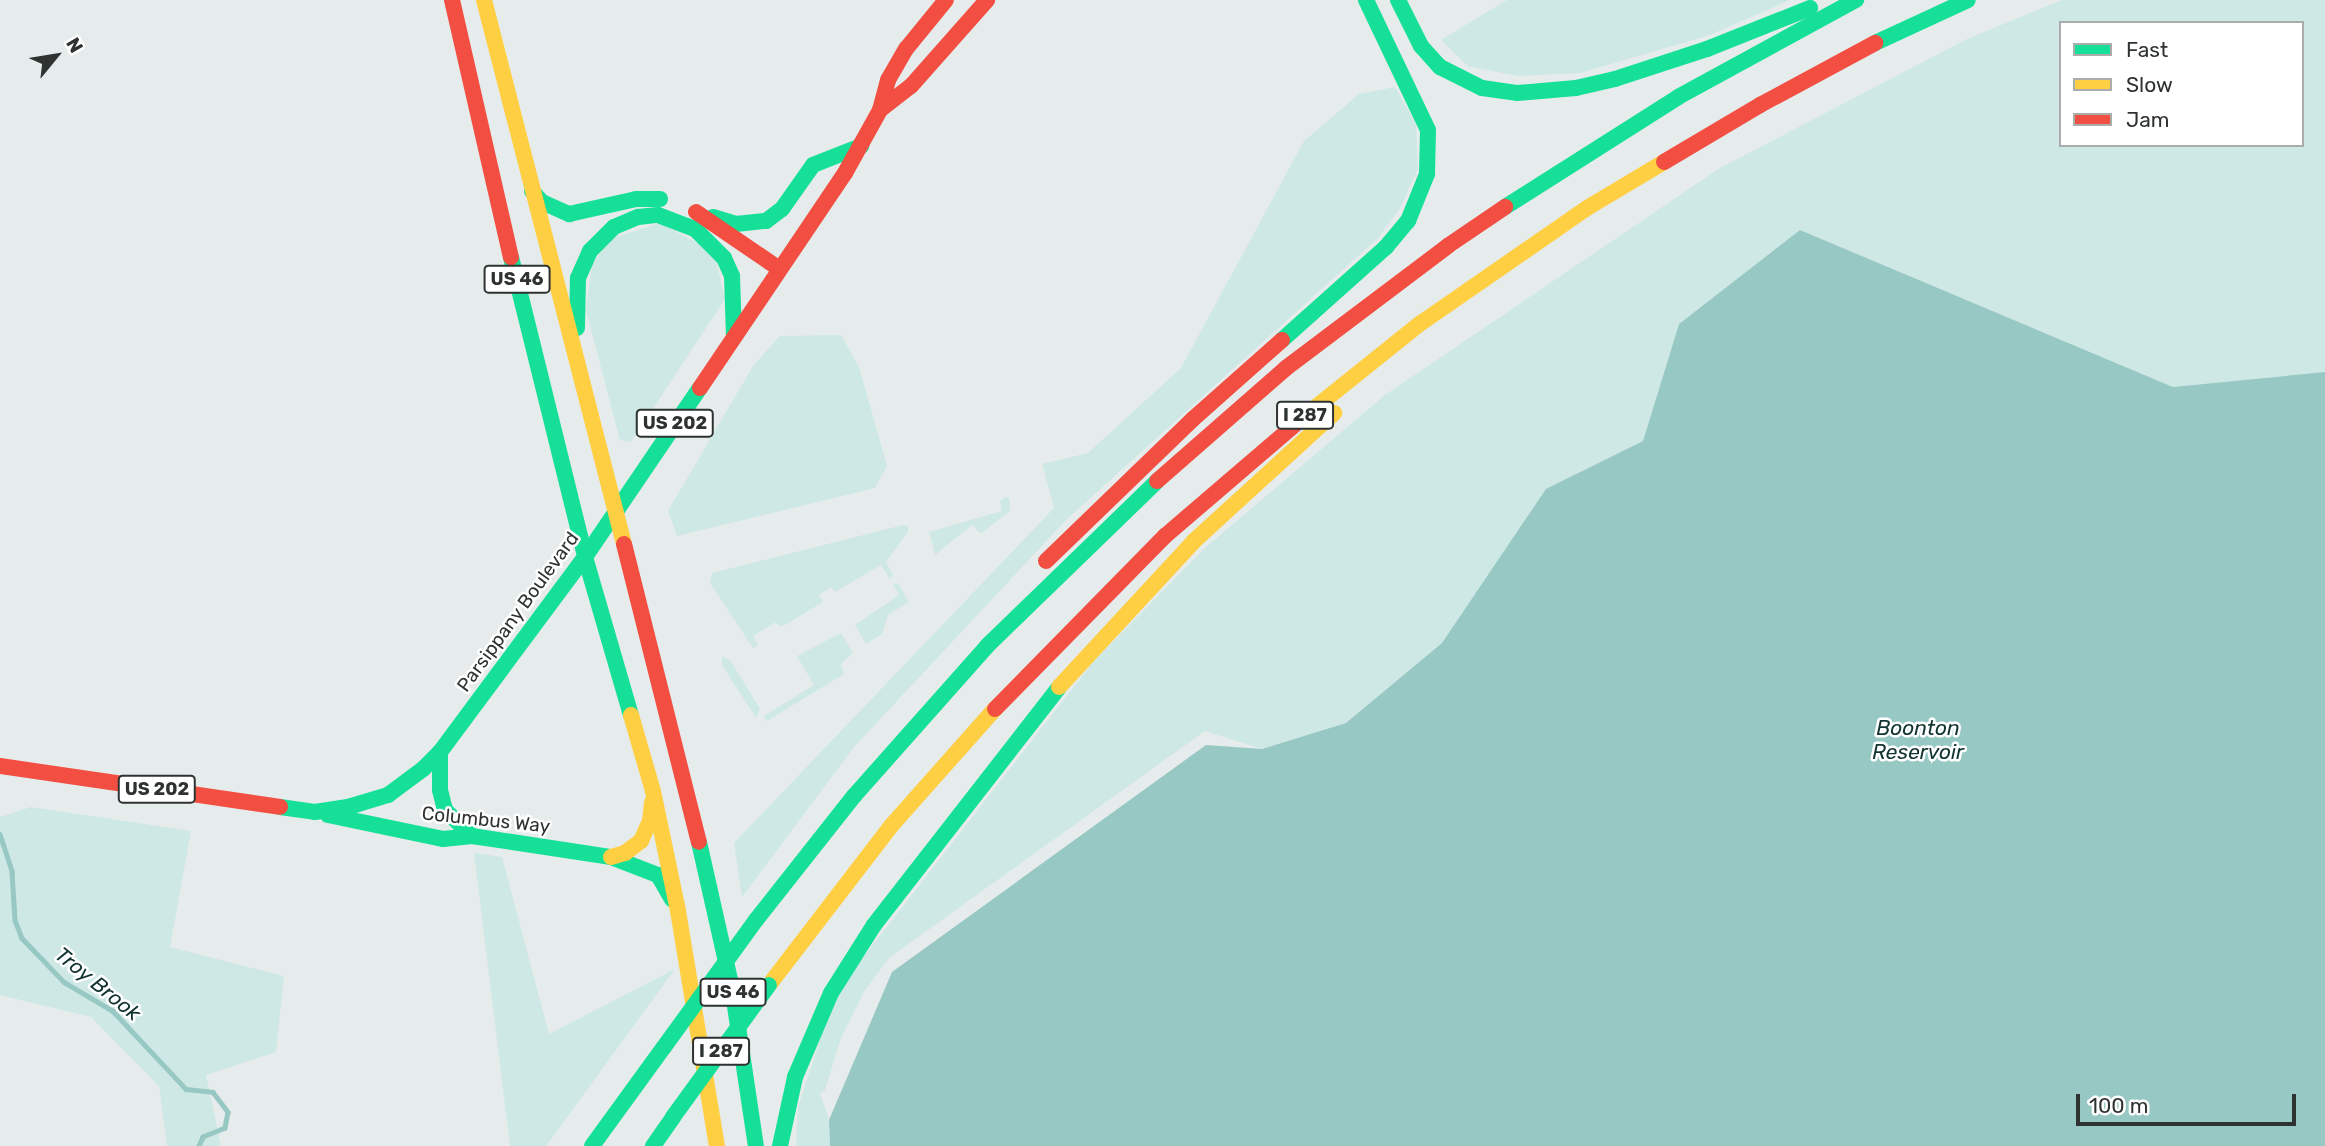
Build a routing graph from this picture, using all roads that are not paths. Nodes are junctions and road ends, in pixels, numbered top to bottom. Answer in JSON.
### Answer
{"nodes":[{"id":1,"x":452,"y":0,"type":"edge"},
{"id":2,"x":484,"y":0,"type":"edge"},
{"id":3,"x":946,"y":0,"type":"edge"},
{"id":4,"x":987,"y":0,"type":"edge"},
{"id":5,"x":1366,"y":0,"type":"edge"},
{"id":6,"x":1398,"y":0,"type":"edge"},
{"id":7,"x":1832,"y":0,"type":"edge"},
{"id":8,"x":1856,"y":0,"type":"edge"},
{"id":9,"x":1968,"y":0,"type":"edge"},
{"id":10,"x":880,"y":110,"type":"junction"},
{"id":11,"x":861,"y":146,"type":"junction"},
{"id":12,"x":1643,"y":173,"type":"junction"},
{"id":13,"x":532,"y":191,"type":"junction"},
{"id":14,"x":684,"y":205,"type":"junction"},
{"id":15,"x":778,"y":268,"type":"junction"},
{"id":16,"x":1449,"y":324,"type":"dead end"},
{"id":17,"x":734,"y":335,"type":"junction"},
{"id":18,"x":1416,"y":349,"type":"dead end"},
{"id":19,"x":582,"y":382,"type":"junction"},
{"id":20,"x":616,"y":512,"type":"junction"},
{"id":21,"x":585,"y":557,"type":"junction"},
{"id":22,"x":1034,"y":573,"type":"dead end"},
{"id":23,"x":996,"y":613,"type":"dead end"},
{"id":24,"x":440,"y":752,"type":"junction"},
{"id":25,"x":0,"y":765,"type":"edge"},
{"id":26,"x":653,"y":791,"type":"junction"},
{"id":27,"x":315,"y":812,"type":"junction"},
{"id":28,"x":472,"y":836,"type":"junction"},
{"id":29,"x":611,"y":856,"type":"junction"},
{"id":30,"x":678,"y":911,"type":"junction"},
{"id":31,"x":756,"y":920,"type":"junction"},
{"id":32,"x":592,"y":1146,"type":"edge"},
{"id":33,"x":653,"y":1146,"type":"edge"},
{"id":34,"x":717,"y":1146,"type":"edge"},
{"id":35,"x":756,"y":1146,"type":"edge"},
{"id":36,"x":780,"y":1146,"type":"edge"}],
"edges":[{"from":1,"to":21,"type":"main road","number":"US 46"},
{"from":2,"to":13,"type":"main road","number":"US 46"},
{"from":3,"to":10,"type":"main road","name":"Parsippany Boulevard","number":"US 202"},
{"from":4,"to":10,"type":"main road","name":"Parsippany Boulevard","number":"US 202"},
{"from":5,"to":22,"type":"main road"},
{"from":6,"to":7,"type":"main road"},
{"from":8,"to":31,"type":"main road","number":"I 287"},
{"from":9,"to":12,"type":"main road","number":"I 287"},
{"from":10,"to":11,"type":"main road","name":"Parsippany Boulevard","number":"US 202"},
{"from":11,"to":14,"type":"main road"},
{"from":11,"to":15,"type":"main road","name":"Parsippany Boulevard","number":"US 202"},
{"from":12,"to":16,"type":"main road"},
{"from":12,"to":33,"type":"main road","number":"I 287","bridge":true},
{"from":13,"to":14,"type":"main road"},
{"from":13,"to":19,"type":"main road","number":"US 46"},
{"from":14,"to":15,"type":"main road"},
{"from":15,"to":17,"type":"main road","name":"Parsippany Boulevard","number":"US 202"},
{"from":17,"to":19,"type":"main road"},
{"from":17,"to":20,"type":"main road","name":"Parsippany Boulevard","number":"US 202"},
{"from":18,"to":36,"type":"main road"},
{"from":19,"to":20,"type":"main road","number":"US 46"},
{"from":20,"to":21,"type":"main road","name":"Parsippany Boulevard","number":"US 202"},
{"from":20,"to":35,"type":"main road","number":"US 46"},
{"from":21,"to":24,"type":"main road","name":"Parsippany Boulevard","number":"US 202"},
{"from":21,"to":26,"type":"main road","number":"US 46"},
{"from":23,"to":31,"type":"main road"},
{"from":24,"to":27,"type":"main road","name":"Parsippany Boulevard","number":"US 202"},
{"from":24,"to":28,"type":"main road"},
{"from":25,"to":27,"type":"main road","name":"Parsippany Boulevard","number":"US 202"},
{"from":26,"to":29,"type":"main road"},
{"from":26,"to":30,"type":"main road","number":"US 46"},
{"from":27,"to":28,"type":"main road","name":"Columbus Way"},
{"from":28,"to":29,"type":"main road","name":"Columbus Way"},
{"from":29,"to":30,"type":"main road","name":"Columbus Way"},
{"from":30,"to":34,"type":"main road","number":"US 46"},
{"from":31,"to":32,"type":"main road","number":"I 287","bridge":true}]}
